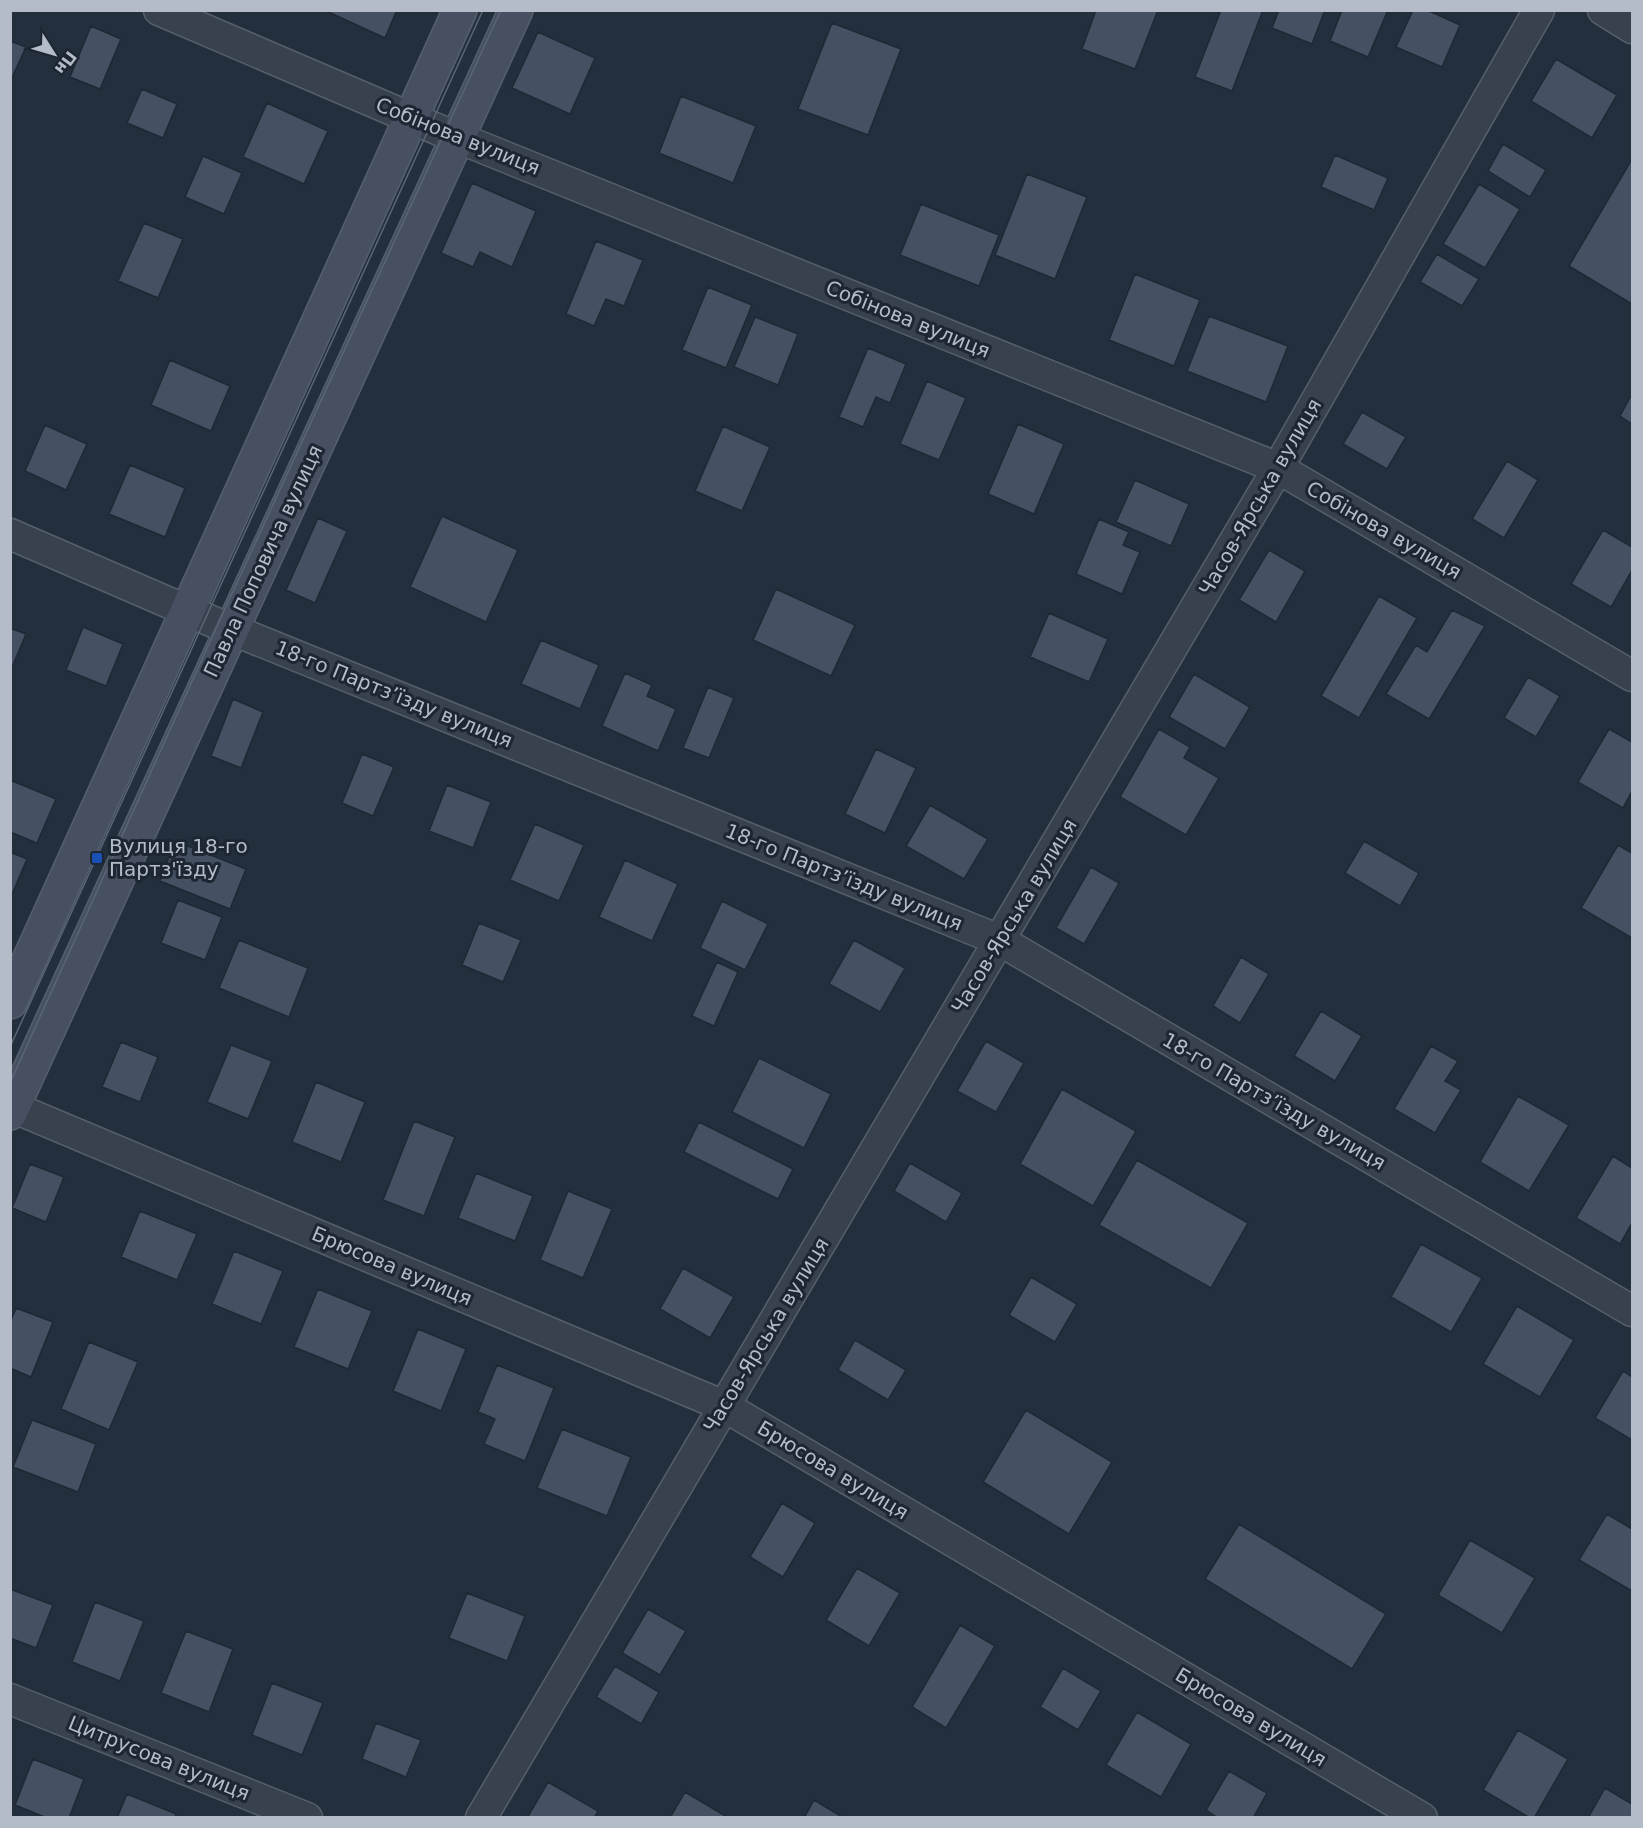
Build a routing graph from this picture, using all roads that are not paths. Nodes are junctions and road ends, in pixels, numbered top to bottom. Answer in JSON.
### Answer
{"nodes":[{"id":1,"x":159,"y":10,"type":"edge"},
{"id":2,"x":460,"y":10,"type":"edge"},
{"id":3,"x":516,"y":10,"type":"edge"},
{"id":4,"x":1539,"y":10,"type":"edge"},
{"id":5,"x":1603,"y":10,"type":"edge"},
{"id":6,"x":1632,"y":28,"type":"edge"},
{"id":7,"x":411,"y":118,"type":"junction"},
{"id":8,"x":457,"y":136,"type":"junction"},
{"id":9,"x":1278,"y":468,"type":"junction"},
{"id":10,"x":10,"y":534,"type":"edge"},
{"id":11,"x":189,"y":611,"type":"junction"},
{"id":12,"x":232,"y":628,"type":"junction"},
{"id":13,"x":1632,"y":676,"type":"edge"},
{"id":14,"x":999,"y":940,"type":"junction"},
{"id":15,"x":10,"y":1002,"type":"edge"},
{"id":16,"x":11,"y":1109,"type":"edge"},
{"id":17,"x":1632,"y":1311,"type":"edge"},
{"id":18,"x":724,"y":1406,"type":"junction"},
{"id":19,"x":10,"y":1699,"type":"edge"},
{"id":20,"x":307,"y":1818,"type":"edge"},
{"id":21,"x":482,"y":1818,"type":"edge"},
{"id":22,"x":1422,"y":1818,"type":"edge"}],
"edges":[{"from":1,"to":7,"type":"street","name":"Собінова вулиця"},
{"from":2,"to":7,"type":"main road"},
{"from":3,"to":8,"type":"main road","name":"Павла Поповича вулиця"},
{"from":4,"to":9,"type":"street","name":"Часов-Ярська вулиця"},
{"from":5,"to":6,"type":"street"},
{"from":7,"to":8,"type":"street","name":"Собінова вулиця"},
{"from":7,"to":11,"type":"main road"},
{"from":8,"to":9,"type":"street","name":"Собінова вулиця"},
{"from":8,"to":12,"type":"main road","name":"Павла Поповича вулиця"},
{"from":9,"to":13,"type":"street","name":"Собінова вулиця"},
{"from":9,"to":14,"type":"street","name":"Часов-Ярська вулиця"},
{"from":10,"to":11,"type":"street","name":"18-го Партз’їзду вулиця"},
{"from":11,"to":12,"type":"street","name":"18-го Партз’їзду вулиця"},
{"from":11,"to":15,"type":"main road"},
{"from":12,"to":14,"type":"street","name":"18-го Партз’їзду вулиця"},
{"from":12,"to":16,"type":"main road","name":"Павла Поповича вулиця"},
{"from":14,"to":17,"type":"street","name":"18-го Партз’їзду вулиця"},
{"from":14,"to":18,"type":"street","name":"Часов-Ярська вулиця"},
{"from":16,"to":18,"type":"street","name":"Брюсова вулиця"},
{"from":18,"to":21,"type":"street","name":"Часов-Ярська вулиця"},
{"from":18,"to":22,"type":"street","name":"Брюсова вулиця"},
{"from":19,"to":20,"type":"street","name":"Цитрусова вулиця"}]}
